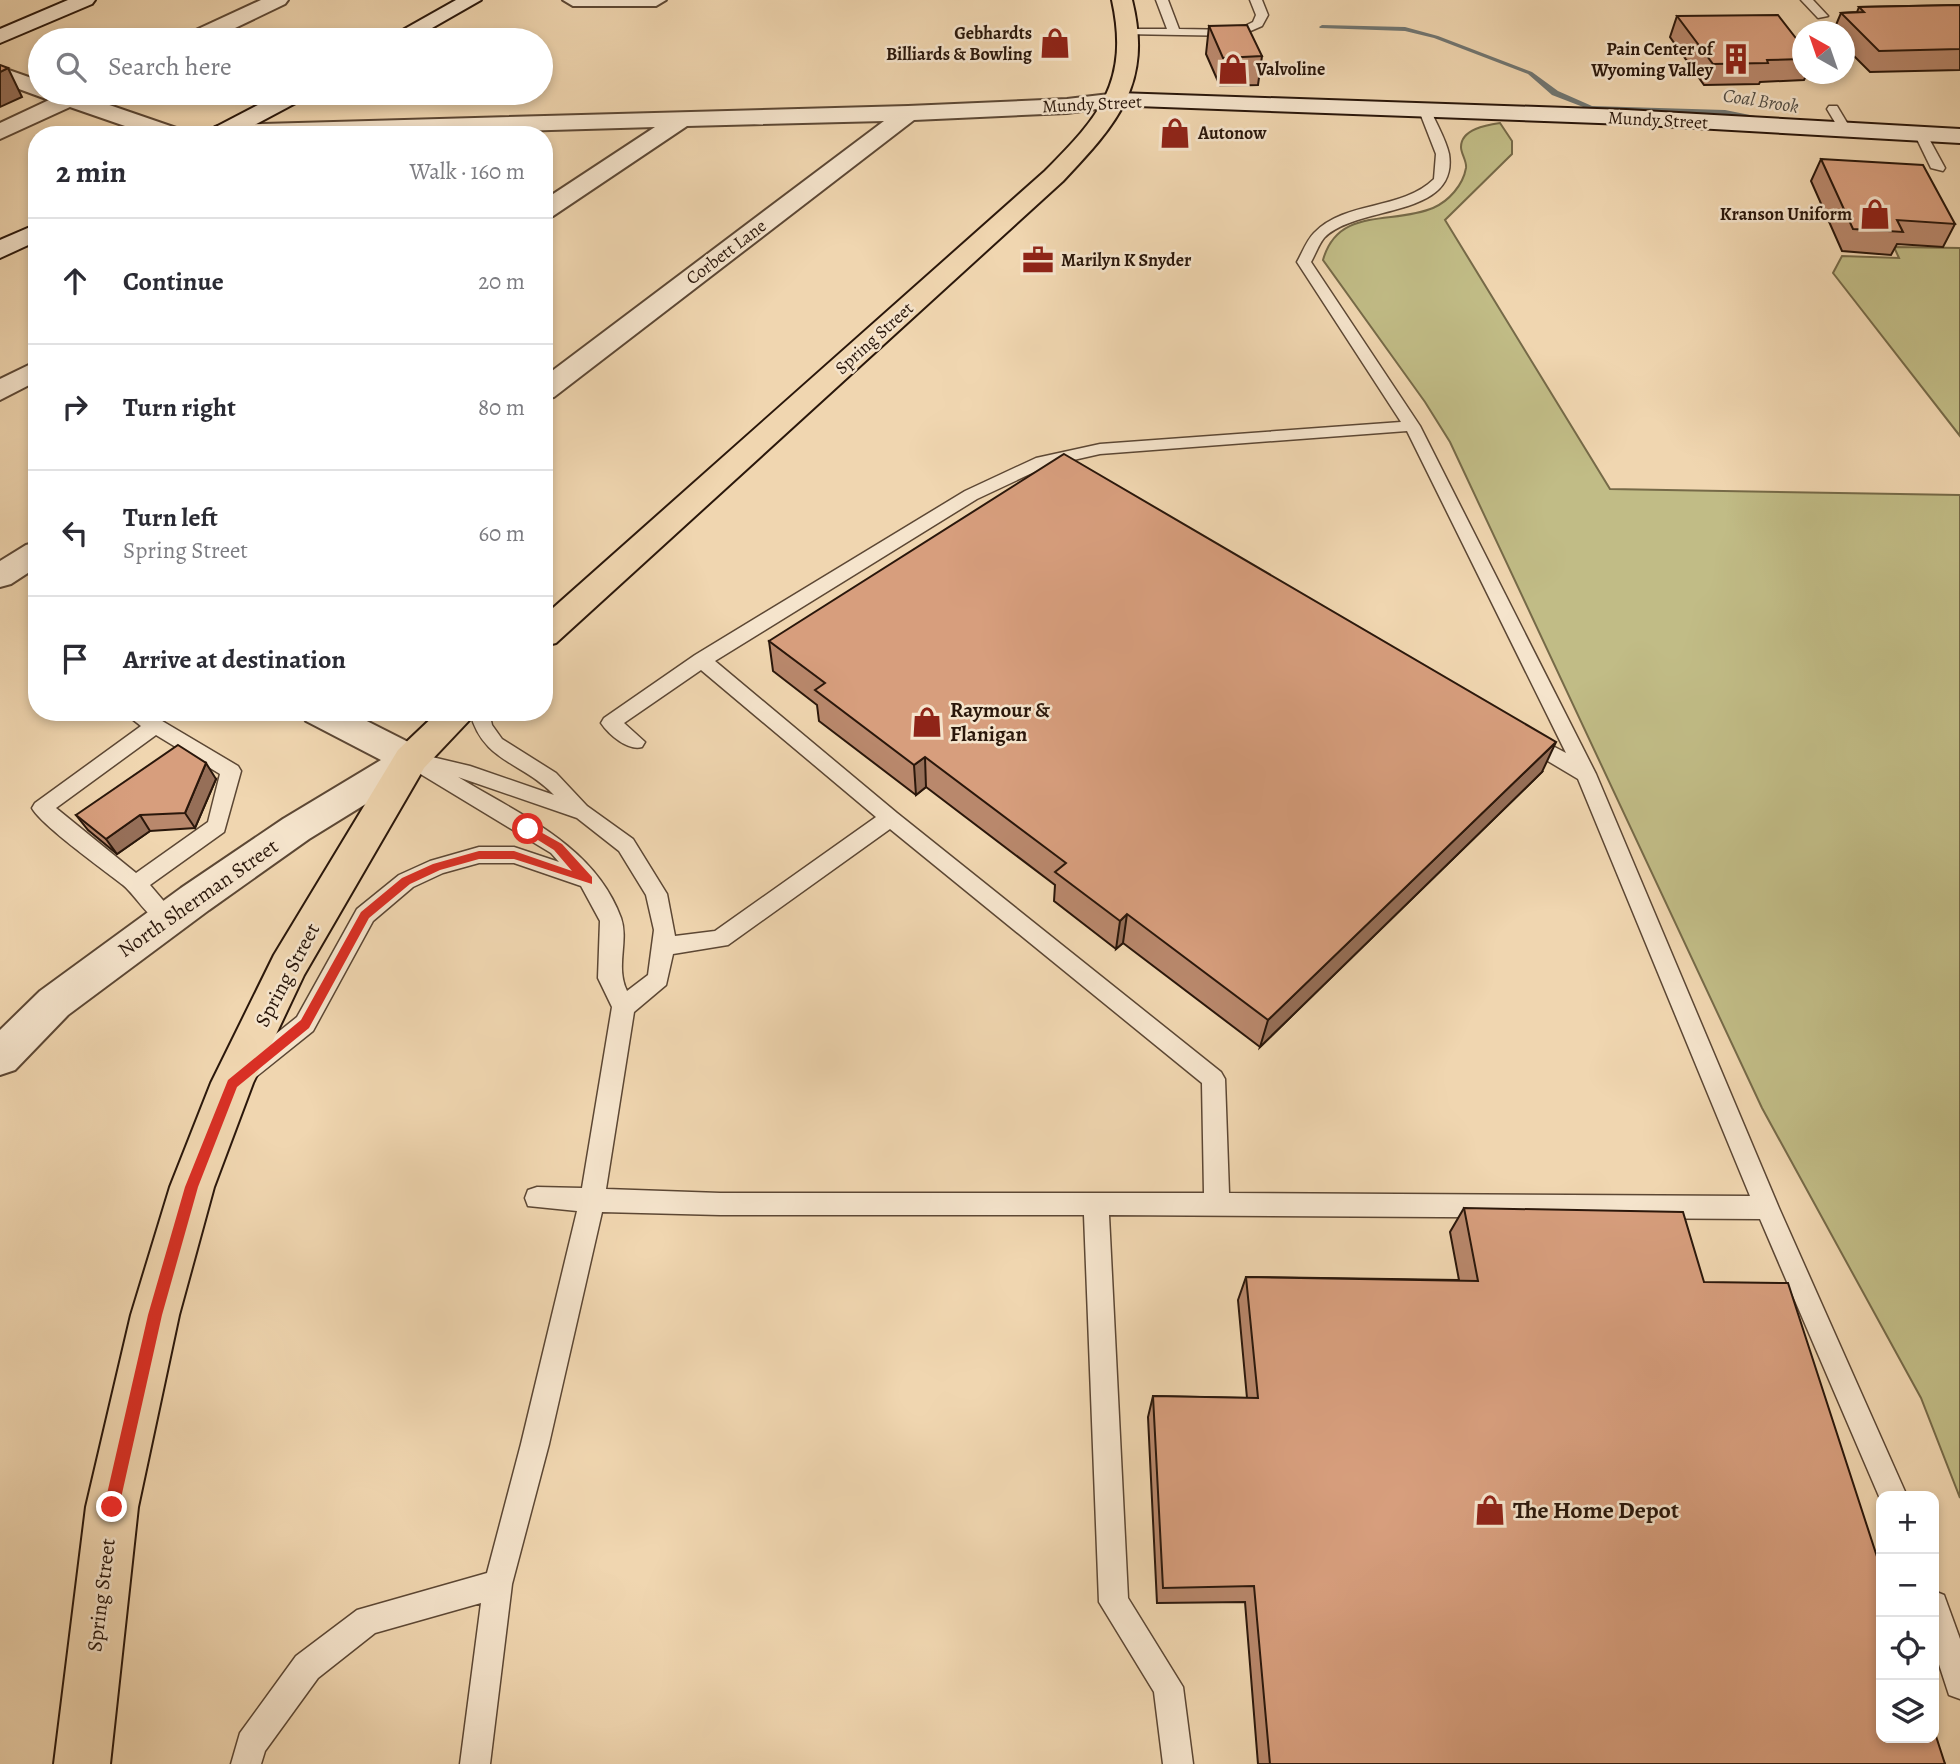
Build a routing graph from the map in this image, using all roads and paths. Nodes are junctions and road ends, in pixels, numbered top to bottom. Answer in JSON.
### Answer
{"nodes":[{"id":1,"x":85,"y":0,"type":"edge"},
{"id":2,"x":278,"y":0,"type":"edge"},
{"id":3,"x":471,"y":0,"type":"edge"},
{"id":4,"x":573,"y":0,"type":"edge"},
{"id":5,"x":656,"y":0,"type":"edge"},
{"id":6,"x":1122,"y":0,"type":"edge"},
{"id":7,"x":1162,"y":0,"type":"edge"},
{"id":8,"x":1256,"y":0,"type":"edge"},
{"id":9,"x":1807,"y":0,"type":"edge"},
{"id":10,"x":1822,"y":16,"type":"dead end"},
{"id":11,"x":218,"y":28,"type":"edge"},
{"id":12,"x":418,"y":28,"type":"edge"},
{"id":13,"x":1127,"y":32,"type":"junction"},
{"id":14,"x":1175,"y":34,"type":"junction"},
{"id":15,"x":0,"y":37,"type":"edge"},
{"id":16,"x":0,"y":74,"type":"edge"},
{"id":17,"x":28,"y":84,"type":"edge"},
{"id":18,"x":1118,"y":100,"type":"junction"},
{"id":19,"x":49,"y":105,"type":"edge"},
{"id":20,"x":94,"y":105,"type":"edge"},
{"id":21,"x":274,"y":105,"type":"edge"},
{"id":22,"x":1833,"y":109,"type":"dead end"},
{"id":23,"x":908,"y":113,"type":"junction"},
{"id":24,"x":1426,"y":113,"type":"junction"},
{"id":25,"x":681,"y":119,"type":"junction"},
{"id":26,"x":150,"y":126,"type":"edge"},
{"id":27,"x":234,"y":126,"type":"edge"},
{"id":28,"x":541,"y":126,"type":"edge"},
{"id":29,"x":1846,"y":131,"type":"junction"},
{"id":30,"x":0,"y":132,"type":"edge"},
{"id":31,"x":1922,"y":135,"type":"junction"},
{"id":32,"x":1960,"y":136,"type":"edge"},
{"id":33,"x":1938,"y":168,"type":"dead end"},
{"id":34,"x":553,"y":205,"type":"edge"},
{"id":35,"x":28,"y":236,"type":"edge"},
{"id":36,"x":0,"y":250,"type":"edge"},
{"id":37,"x":28,"y":374,"type":"edge"},
{"id":38,"x":553,"y":384,"type":"edge"},
{"id":39,"x":0,"y":391,"type":"edge"},
{"id":40,"x":1412,"y":426,"type":"junction"},
{"id":41,"x":1042,"y":462,"type":"junction"},
{"id":42,"x":1065,"y":476,"type":"edge"},
{"id":43,"x":553,"y":627,"type":"edge"},
{"id":44,"x":702,"y":660,"type":"junction"},
{"id":45,"x":149,"y":721,"type":"edge"},
{"id":46,"x":336,"y":721,"type":"edge"},
{"id":47,"x":451,"y":721,"type":"edge"},
{"id":48,"x":481,"y":721,"type":"edge"},
{"id":49,"x":156,"y":725,"type":"junction"},
{"id":50,"x":1517,"y":734,"type":"edge"},
{"id":51,"x":635,"y":741,"type":"dead end"},
{"id":52,"x":411,"y":759,"type":"junction"},
{"id":53,"x":1586,"y":774,"type":"junction"},
{"id":54,"x":584,"y":813,"type":"junction"},
{"id":55,"x":890,"y":818,"type":"junction"},
{"id":56,"x":588,"y":880,"type":"junction"},
{"id":57,"x":136,"y":884,"type":"junction"},
{"id":58,"x":168,"y":919,"type":"junction"},
{"id":59,"x":663,"y":946,"type":"junction"},
{"id":60,"x":622,"y":1007,"type":"junction"},
{"id":61,"x":0,"y":1057,"type":"edge"},
{"id":62,"x":232,"y":1083,"type":"junction"},
{"id":63,"x":537,"y":1198,"type":"dead end"},
{"id":64,"x":592,"y":1200,"type":"junction"},
{"id":65,"x":1217,"y":1203,"type":"junction"},
{"id":66,"x":1096,"y":1204,"type":"junction"},
{"id":67,"x":1767,"y":1208,"type":"junction"},
{"id":68,"x":1891,"y":1491,"type":"edge"},
{"id":69,"x":498,"y":1584,"type":"junction"},
{"id":70,"x":1938,"y":1617,"type":"edge"},
{"id":71,"x":1960,"y":1684,"type":"edge"},
{"id":72,"x":82,"y":1764,"type":"edge"},
{"id":73,"x":246,"y":1764,"type":"edge"},
{"id":74,"x":475,"y":1764,"type":"edge"},
{"id":75,"x":1178,"y":1764,"type":"edge"}],
"edges":[{"from":1,"to":15,"type":"street"},
{"from":2,"to":11,"type":"street"},
{"from":3,"to":12,"type":"street"},
{"from":4,"to":5,"type":"street"},
{"from":6,"to":13,"type":"main road","name":"Spring Street"},
{"from":7,"to":14,"type":"lane"},
{"from":8,"to":14,"type":"lane"},
{"from":9,"to":10,"type":"lane"},
{"from":13,"to":14,"type":"lane"},
{"from":13,"to":18,"type":"main road","name":"Spring Street"},
{"from":16,"to":17,"type":"street"},
{"from":18,"to":23,"type":"street","name":"Mundy Street"},
{"from":18,"to":24,"type":"street","name":"Mundy Street"},
{"from":18,"to":43,"type":"main road","name":"Spring Street"},
{"from":19,"to":30,"type":"street"},
{"from":20,"to":26,"type":"street"},
{"from":21,"to":27,"type":"street"},
{"from":22,"to":29,"type":"lane"},
{"from":23,"to":25,"type":"street","name":"Mundy Street"},
{"from":23,"to":38,"type":"street","name":"Corbett Lane"},
{"from":24,"to":29,"type":"street","name":"Mundy Street"},
{"from":24,"to":40,"type":"lane"},
{"from":25,"to":28,"type":"street","name":"Mundy Street"},
{"from":25,"to":34,"type":"street"},
{"from":29,"to":31,"type":"street","name":"Mundy Street"},
{"from":31,"to":32,"type":"street","name":"Mundy Street"},
{"from":31,"to":33,"type":"lane"},
{"from":35,"to":36,"type":"street"},
{"from":37,"to":39,"type":"street"},
{"from":40,"to":41,"type":"lane"},
{"from":40,"to":53,"type":"lane"},
{"from":41,"to":42,"type":"lane"},
{"from":41,"to":44,"type":"lane"},
{"from":44,"to":51,"type":"lane"},
{"from":44,"to":55,"type":"lane"},
{"from":45,"to":49,"type":"lane"},
{"from":46,"to":52,"type":"street"},
{"from":47,"to":52,"type":"main road","name":"Spring Street"},
{"from":48,"to":54,"type":"lane"},
{"from":49,"to":57,"type":"lane"},
{"from":49,"to":57,"type":"lane"},
{"from":50,"to":53,"type":"lane"},
{"from":52,"to":54,"type":"lane"},
{"from":52,"to":56,"type":"lane"},
{"from":52,"to":58,"type":"street","name":"North Sherman Street"},
{"from":52,"to":62,"type":"main road","name":"Spring Street"},
{"from":53,"to":67,"type":"lane"},
{"from":54,"to":59,"type":"lane"},
{"from":55,"to":59,"type":"lane"},
{"from":55,"to":65,"type":"lane"},
{"from":56,"to":60,"type":"lane"},
{"from":56,"to":62,"type":"lane"},
{"from":57,"to":58,"type":"lane"},
{"from":58,"to":61,"type":"street","name":"North Sherman Street"},
{"from":59,"to":60,"type":"lane"},
{"from":60,"to":64,"type":"lane"},
{"from":62,"to":72,"type":"main road","name":"Spring Street"},
{"from":63,"to":64,"type":"lane"},
{"from":64,"to":66,"type":"lane"},
{"from":64,"to":69,"type":"lane"},
{"from":65,"to":66,"type":"lane"},
{"from":65,"to":67,"type":"lane"},
{"from":66,"to":75,"type":"lane"},
{"from":67,"to":68,"type":"lane"},
{"from":69,"to":73,"type":"lane"},
{"from":69,"to":74,"type":"lane"},
{"from":70,"to":71,"type":"lane"}]}
